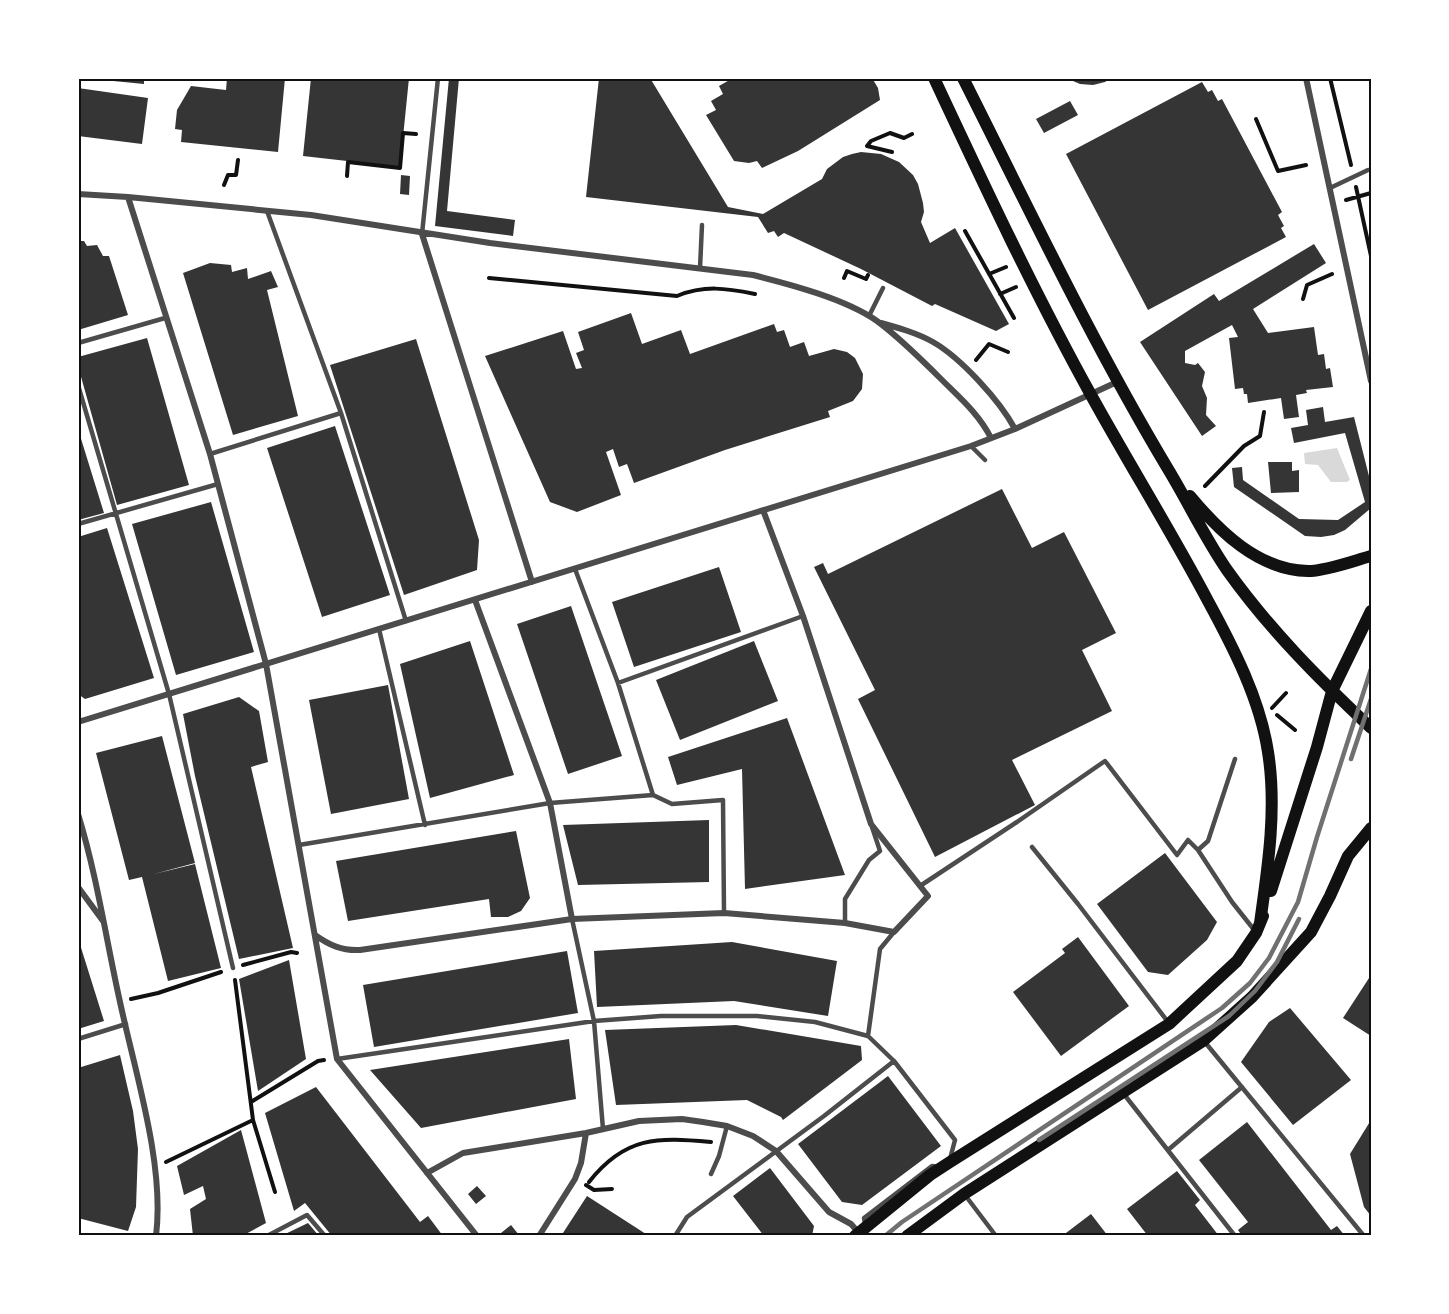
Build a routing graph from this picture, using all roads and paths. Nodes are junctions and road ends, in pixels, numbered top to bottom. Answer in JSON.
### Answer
{"nodes":[{"id":1,"x":438,"y":78,"type":"edge"},
{"id":2,"x":934,"y":78,"type":"edge"},
{"id":3,"x":963,"y":78,"type":"edge"},
{"id":4,"x":1306,"y":78,"type":"edge"},
{"id":5,"x":1256,"y":119,"type":"dead end"},
{"id":6,"x":416,"y":134,"type":"dead end"},
{"id":7,"x":912,"y":134,"type":"dead end"},
{"id":8,"x":891,"y":152,"type":"dead end"},
{"id":9,"x":238,"y":160,"type":"dead end"},
{"id":10,"x":1306,"y":165,"type":"dead end"},
{"id":11,"x":1368,"y":170,"type":"dead end"},
{"id":12,"x":347,"y":176,"type":"dead end"},
{"id":13,"x":224,"y":185,"type":"dead end"},
{"id":14,"x":1330,"y":188,"type":"junction"},
{"id":15,"x":1371,"y":193,"type":"edge"},
{"id":16,"x":78,"y":194,"type":"edge"},
{"id":17,"x":128,"y":197,"type":"junction"},
{"id":18,"x":1333,"y":202,"type":"junction"},
{"id":19,"x":267,"y":211,"type":"junction"},
{"id":20,"x":702,"y":225,"type":"dead end"},
{"id":21,"x":965,"y":231,"type":"dead end"},
{"id":22,"x":422,"y":234,"type":"junction"},
{"id":23,"x":1007,"y":267,"type":"dead end"},
{"id":24,"x":700,"y":268,"type":"junction"},
{"id":25,"x":989,"y":274,"type":"junction"},
{"id":26,"x":1332,"y":274,"type":"dead end"},
{"id":27,"x":868,"y":275,"type":"dead end"},
{"id":28,"x":489,"y":278,"type":"dead end"},
{"id":29,"x":844,"y":278,"type":"dead end"},
{"id":30,"x":1018,"y":287,"type":"dead end"},
{"id":31,"x":883,"y":288,"type":"dead end"},
{"id":32,"x":755,"y":294,"type":"dead end"},
{"id":33,"x":1000,"y":294,"type":"junction"},
{"id":34,"x":1303,"y":299,"type":"dead end"},
{"id":35,"x":869,"y":316,"type":"junction"},
{"id":36,"x":165,"y":318,"type":"junction"},
{"id":37,"x":1014,"y":318,"type":"dead end"},
{"id":38,"x":877,"y":321,"type":"junction"},
{"id":39,"x":78,"y":343,"type":"edge"},
{"id":40,"x":1008,"y":352,"type":"dead end"},
{"id":41,"x":968,"y":370,"type":"junction"},
{"id":42,"x":1371,"y":381,"type":"edge"},
{"id":43,"x":1117,"y":382,"type":"junction"},
{"id":44,"x":78,"y":385,"type":"edge"},
{"id":45,"x":1091,"y":395,"type":"junction"},
{"id":46,"x":1264,"y":412,"type":"dead end"},
{"id":47,"x":341,"y":413,"type":"junction"},
{"id":48,"x":1015,"y":429,"type":"junction"},
{"id":49,"x":991,"y":438,"type":"junction"},
{"id":50,"x":971,"y":446,"type":"junction"},
{"id":51,"x":210,"y":454,"type":"junction"},
{"id":52,"x":985,"y":460,"type":"dead end"},
{"id":53,"x":1167,"y":467,"type":"junction"},
{"id":54,"x":218,"y":484,"type":"junction"},
{"id":55,"x":1205,"y":486,"type":"dead end"},
{"id":56,"x":763,"y":510,"type":"junction"},
{"id":57,"x":116,"y":513,"type":"junction"},
{"id":58,"x":78,"y":524,"type":"edge"},
{"id":59,"x":1371,"y":556,"type":"edge"},
{"id":60,"x":575,"y":569,"type":"junction"},
{"id":61,"x":532,"y":582,"type":"junction"},
{"id":62,"x":475,"y":600,"type":"junction"},
{"id":63,"x":1371,"y":611,"type":"edge"},
{"id":64,"x":803,"y":616,"type":"junction"},
{"id":65,"x":406,"y":621,"type":"junction"},
{"id":66,"x":379,"y":629,"type":"junction"},
{"id":67,"x":266,"y":664,"type":"junction"},
{"id":68,"x":618,"y":682,"type":"junction"},
{"id":69,"x":1332,"y":691,"type":"junction"},
{"id":70,"x":1286,"y":693,"type":"dead end"},
{"id":71,"x":169,"y":694,"type":"junction"},
{"id":72,"x":78,"y":722,"type":"edge"},
{"id":73,"x":1371,"y":728,"type":"edge"},
{"id":74,"x":1295,"y":730,"type":"dead end"},
{"id":75,"x":1235,"y":759,"type":"dead end"},
{"id":76,"x":653,"y":795,"type":"junction"},
{"id":77,"x":550,"y":803,"type":"junction"},
{"id":78,"x":78,"y":814,"type":"edge"},
{"id":79,"x":871,"y":824,"type":"junction"},
{"id":80,"x":425,"y":825,"type":"junction"},
{"id":81,"x":1371,"y":828,"type":"edge"},
{"id":82,"x":300,"y":845,"type":"junction"},
{"id":83,"x":1032,"y":847,"type":"dead end"},
{"id":84,"x":1198,"y":850,"type":"junction"},
{"id":85,"x":920,"y":886,"type":"junction"},
{"id":86,"x":78,"y":888,"type":"edge"},
{"id":87,"x":724,"y":913,"type":"junction"},
{"id":88,"x":572,"y":919,"type":"junction"},
{"id":89,"x":845,"y":922,"type":"junction"},
{"id":90,"x":105,"y":924,"type":"junction"},
{"id":91,"x":1258,"y":928,"type":"junction"},
{"id":92,"x":894,"y":932,"type":"junction"},
{"id":93,"x":315,"y":935,"type":"junction"},
{"id":94,"x":233,"y":968,"type":"joint"},
{"id":95,"x":158,"y":993,"type":"dead end"},
{"id":96,"x":145,"y":996,"type":"dead end"},
{"id":97,"x":594,"y":1022,"type":"junction"},
{"id":98,"x":126,"y":1024,"type":"junction"},
{"id":99,"x":1169,"y":1024,"type":"junction"},
{"id":100,"x":868,"y":1036,"type":"junction"},
{"id":101,"x":78,"y":1039,"type":"edge"},
{"id":102,"x":1203,"y":1041,"type":"junction"},
{"id":103,"x":337,"y":1059,"type":"junction"},
{"id":104,"x":894,"y":1061,"type":"junction"},
{"id":105,"x":1242,"y":1087,"type":"junction"},
{"id":106,"x":1123,"y":1093,"type":"junction"},
{"id":107,"x":250,"y":1103,"type":"junction"},
{"id":108,"x":253,"y":1120,"type":"junction"},
{"id":109,"x":727,"y":1126,"type":"junction"},
{"id":110,"x":603,"y":1129,"type":"junction"},
{"id":111,"x":586,"y":1133,"type":"junction"},
{"id":112,"x":723,"y":1143,"type":"junction"},
{"id":113,"x":1168,"y":1150,"type":"junction"},
{"id":114,"x":776,"y":1151,"type":"junction"},
{"id":115,"x":946,"y":1164,"type":"junction"},
{"id":116,"x":154,"y":1168,"type":"junction"},
{"id":117,"x":427,"y":1173,"type":"junction"},
{"id":118,"x":711,"y":1174,"type":"dead end"},
{"id":119,"x":575,"y":1179,"type":"junction"},
{"id":120,"x":586,"y":1185,"type":"junction"},
{"id":121,"x":612,"y":1189,"type":"dead end"},
{"id":122,"x":275,"y":1192,"type":"dead end"},
{"id":123,"x":580,"y":1194,"type":"dead end"},
{"id":124,"x":964,"y":1194,"type":"junction"},
{"id":125,"x":860,"y":1232,"type":"edge"},
{"id":126,"x":156,"y":1236,"type":"edge"},
{"id":127,"x":267,"y":1236,"type":"edge"},
{"id":128,"x":325,"y":1236,"type":"edge"},
{"id":129,"x":477,"y":1236,"type":"edge"},
{"id":130,"x":539,"y":1236,"type":"edge"},
{"id":131,"x":675,"y":1236,"type":"edge"},
{"id":132,"x":907,"y":1236,"type":"edge"},
{"id":133,"x":996,"y":1236,"type":"edge"},
{"id":134,"x":1235,"y":1236,"type":"edge"},
{"id":135,"x":1364,"y":1236,"type":"edge"}],
"edges":[{"from":1,"to":22,"type":"lane"},
{"from":2,"to":45,"type":"main road"},
{"from":3,"to":43,"type":"main road"},
{"from":4,"to":14,"type":"street"},
{"from":5,"to":10,"type":"path"},
{"from":6,"to":12,"type":"path"},
{"from":7,"to":8,"type":"path"},
{"from":9,"to":13,"type":"path"},
{"from":11,"to":14,"type":"lane"},
{"from":14,"to":18,"type":"street"},
{"from":15,"to":18,"type":"path"},
{"from":16,"to":17,"type":"street"},
{"from":17,"to":19,"type":"street"},
{"from":17,"to":36,"type":"street"},
{"from":18,"to":42,"type":"street"},
{"from":19,"to":22,"type":"street"},
{"from":19,"to":47,"type":"lane"},
{"from":20,"to":24,"type":"lane"},
{"from":21,"to":25,"type":"path"},
{"from":22,"to":24,"type":"street"},
{"from":22,"to":61,"type":"street"},
{"from":23,"to":25,"type":"path"},
{"from":24,"to":35,"type":"street"},
{"from":25,"to":33,"type":"path"},
{"from":26,"to":34,"type":"path"},
{"from":27,"to":29,"type":"path"},
{"from":28,"to":32,"type":"path"},
{"from":30,"to":33,"type":"path"},
{"from":31,"to":35,"type":"lane"},
{"from":33,"to":37,"type":"path"},
{"from":35,"to":38,"type":"street"},
{"from":36,"to":39,"type":"lane"},
{"from":36,"to":51,"type":"street"},
{"from":38,"to":41,"type":"street"},
{"from":38,"to":49,"type":"street"},
{"from":40,"to":41,"type":"path"},
{"from":41,"to":48,"type":"street"},
{"from":43,"to":45,"type":"street"},
{"from":43,"to":53,"type":"main road"},
{"from":44,"to":57,"type":"lane"},
{"from":45,"to":48,"type":"street"},
{"from":45,"to":91,"type":"main road"},
{"from":46,"to":55,"type":"path"},
{"from":47,"to":51,"type":"lane"},
{"from":47,"to":65,"type":"lane"},
{"from":48,"to":49,"type":"street"},
{"from":49,"to":50,"type":"street"},
{"from":50,"to":52,"type":"lane"},
{"from":50,"to":56,"type":"street"},
{"from":51,"to":54,"type":"street"},
{"from":53,"to":59,"type":"main road"},
{"from":53,"to":69,"type":"main road"},
{"from":54,"to":57,"type":"lane"},
{"from":54,"to":67,"type":"street"},
{"from":56,"to":60,"type":"street"},
{"from":56,"to":64,"type":"street"},
{"from":57,"to":58,"type":"lane"},
{"from":57,"to":71,"type":"lane"},
{"from":60,"to":61,"type":"street"},
{"from":60,"to":68,"type":"lane"},
{"from":61,"to":62,"type":"street"},
{"from":62,"to":65,"type":"street"},
{"from":62,"to":77,"type":"street"},
{"from":63,"to":69,"type":"main road"},
{"from":64,"to":68,"type":"lane"},
{"from":64,"to":79,"type":"street"},
{"from":65,"to":66,"type":"street"},
{"from":66,"to":67,"type":"street"},
{"from":66,"to":80,"type":"lane"},
{"from":67,"to":71,"type":"street"},
{"from":67,"to":82,"type":"street"},
{"from":68,"to":76,"type":"lane"},
{"from":69,"to":73,"type":"main road"},
{"from":69,"to":91,"type":"main road"},
{"from":70,"to":74,"type":"path"},
{"from":71,"to":72,"type":"street"},
{"from":71,"to":94,"type":"lane"},
{"from":75,"to":84,"type":"lane"},
{"from":76,"to":77,"type":"lane"},
{"from":76,"to":87,"type":"lane"},
{"from":77,"to":80,"type":"lane"},
{"from":77,"to":88,"type":"street"},
{"from":78,"to":90,"type":"street"},
{"from":79,"to":85,"type":"street"},
{"from":79,"to":89,"type":"lane"},
{"from":80,"to":82,"type":"lane"},
{"from":81,"to":102,"type":"main road"},
{"from":82,"to":93,"type":"street"},
{"from":83,"to":99,"type":"lane"},
{"from":84,"to":85,"type":"lane"},
{"from":84,"to":91,"type":"lane"},
{"from":85,"to":92,"type":"street"},
{"from":86,"to":90,"type":"street"},
{"from":87,"to":88,"type":"street"},
{"from":87,"to":89,"type":"street"},
{"from":88,"to":93,"type":"street"},
{"from":88,"to":97,"type":"lane"},
{"from":89,"to":92,"type":"street"},
{"from":90,"to":98,"type":"street"},
{"from":91,"to":99,"type":"main road"},
{"from":92,"to":100,"type":"lane"},
{"from":93,"to":103,"type":"street"},
{"from":94,"to":107,"type":"path"},
{"from":95,"to":96,"type":"path"},
{"from":97,"to":100,"type":"lane"},
{"from":97,"to":103,"type":"lane"},
{"from":97,"to":110,"type":"lane"},
{"from":98,"to":101,"type":"lane"},
{"from":98,"to":116,"type":"street"},
{"from":99,"to":115,"type":"main road"},
{"from":100,"to":104,"type":"lane"},
{"from":102,"to":105,"type":"lane"},
{"from":102,"to":106,"type":"main road"},
{"from":103,"to":107,"type":"path"},
{"from":103,"to":117,"type":"street"},
{"from":104,"to":114,"type":"lane"},
{"from":104,"to":115,"type":"lane"},
{"from":105,"to":113,"type":"lane"},
{"from":105,"to":135,"type":"lane"},
{"from":106,"to":113,"type":"lane"},
{"from":106,"to":124,"type":"main road"},
{"from":107,"to":108,"type":"path"},
{"from":108,"to":116,"type":"path"},
{"from":108,"to":122,"type":"path"},
{"from":109,"to":110,"type":"street"},
{"from":109,"to":112,"type":"lane"},
{"from":109,"to":114,"type":"street"},
{"from":110,"to":111,"type":"street"},
{"from":111,"to":117,"type":"street"},
{"from":111,"to":119,"type":"street"},
{"from":112,"to":118,"type":"lane"},
{"from":112,"to":120,"type":"path"},
{"from":113,"to":134,"type":"lane"},
{"from":114,"to":125,"type":"street"},
{"from":114,"to":131,"type":"lane"},
{"from":115,"to":125,"type":"main road"},
{"from":116,"to":126,"type":"street"},
{"from":117,"to":129,"type":"street"},
{"from":119,"to":120,"type":"path"},
{"from":119,"to":130,"type":"street"},
{"from":120,"to":121,"type":"path"},
{"from":120,"to":123,"type":"path"},
{"from":124,"to":132,"type":"main road"},
{"from":124,"to":133,"type":"lane"},
{"from":127,"to":128,"type":"lane"}]}
